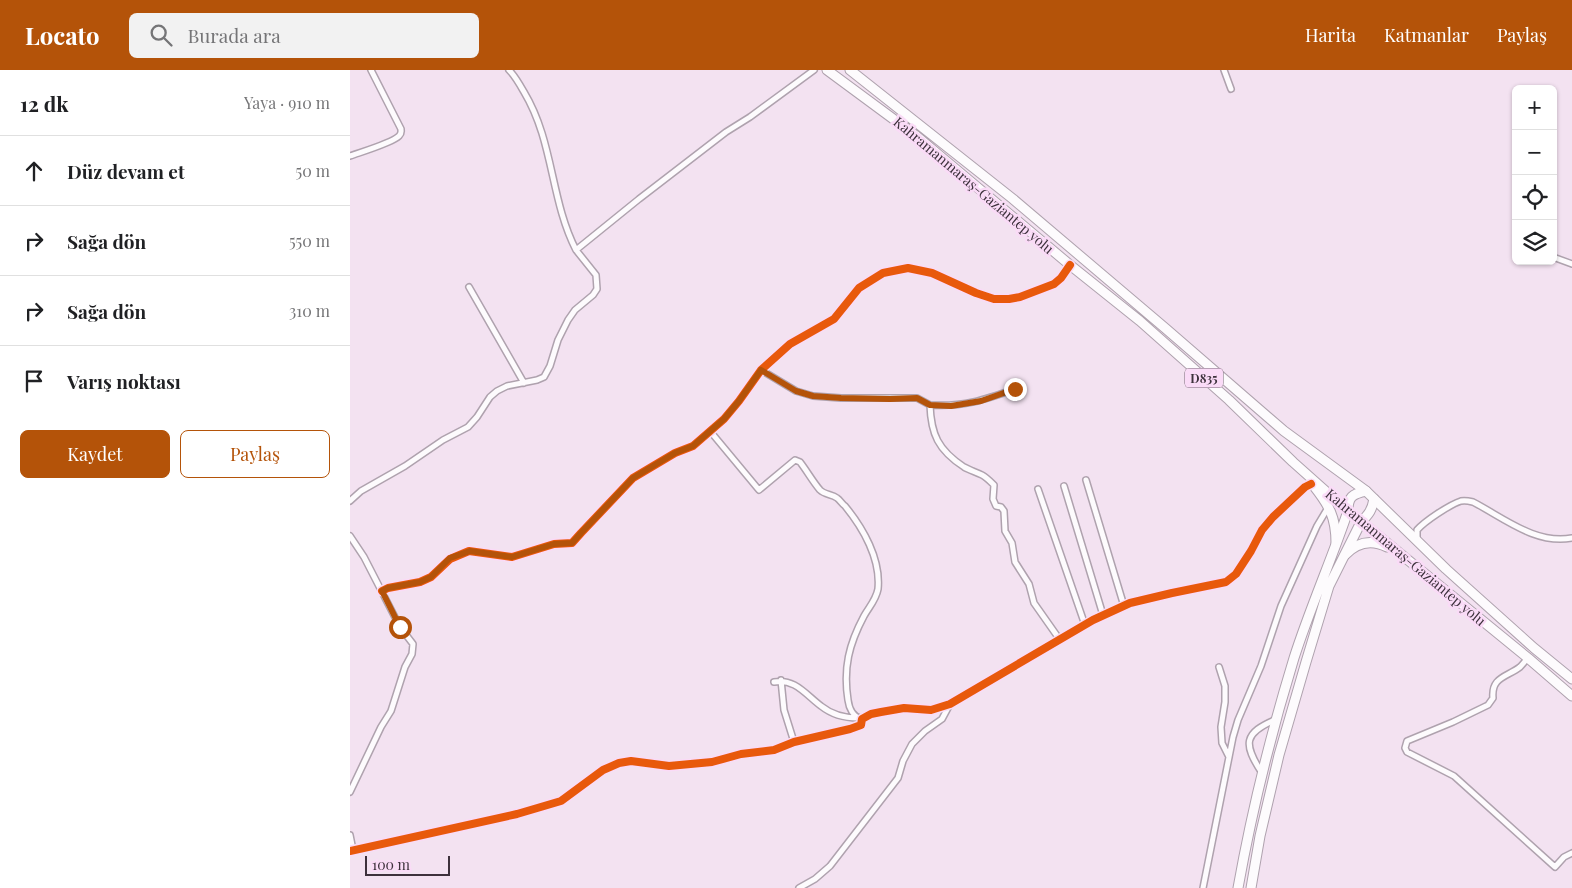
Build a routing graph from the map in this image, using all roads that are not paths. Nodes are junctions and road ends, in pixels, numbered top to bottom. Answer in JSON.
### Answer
{"nodes":[{"id":1,"x":371,"y":70,"type":"edge"},
{"id":2,"x":509,"y":70,"type":"edge"},
{"id":3,"x":814,"y":70,"type":"edge"},
{"id":4,"x":827,"y":70,"type":"edge"},
{"id":5,"x":850,"y":70,"type":"edge"},
{"id":6,"x":1224,"y":70,"type":"edge"},
{"id":7,"x":1231,"y":88,"type":"dead end"},
{"id":8,"x":350,"y":156,"type":"edge"},
{"id":9,"x":576,"y":250,"type":"junction"},
{"id":10,"x":1557,"y":258,"type":"edge"},
{"id":11,"x":1572,"y":264,"type":"edge"},
{"id":12,"x":1070,"y":265,"type":"junction"},
{"id":13,"x":469,"y":287,"type":"dead end"},
{"id":14,"x":761,"y":370,"type":"junction"},
{"id":15,"x":524,"y":383,"type":"junction"},
{"id":16,"x":1015,"y":389,"type":"dead end"},
{"id":17,"x":930,"y":405,"type":"junction"},
{"id":18,"x":710,"y":432,"type":"junction"},
{"id":19,"x":1293,"y":462,"type":"junction"},
{"id":20,"x":1086,"y":480,"type":"dead end"},
{"id":21,"x":1311,"y":484,"type":"junction"},
{"id":22,"x":1064,"y":486,"type":"dead end"},
{"id":23,"x":1038,"y":489,"type":"dead end"},
{"id":24,"x":1366,"y":491,"type":"junction"},
{"id":25,"x":1374,"y":500,"type":"junction"},
{"id":26,"x":350,"y":501,"type":"edge"},
{"id":27,"x":1329,"y":506,"type":"junction"},
{"id":28,"x":1348,"y":511,"type":"junction"},
{"id":29,"x":1361,"y":522,"type":"junction"},
{"id":30,"x":1398,"y":523,"type":"junction"},
{"id":31,"x":1421,"y":526,"type":"junction"},
{"id":32,"x":350,"y":536,"type":"edge"},
{"id":33,"x":1572,"y":538,"type":"edge"},
{"id":34,"x":1419,"y":543,"type":"junction"},
{"id":35,"x":1336,"y":544,"type":"junction"},
{"id":36,"x":1396,"y":551,"type":"junction"},
{"id":37,"x":1343,"y":556,"type":"junction"},
{"id":38,"x":382,"y":591,"type":"junction"},
{"id":39,"x":1124,"y":606,"type":"junction"},
{"id":40,"x":1103,"y":615,"type":"junction"},
{"id":41,"x":1085,"y":625,"type":"junction"},
{"id":42,"x":1060,"y":640,"type":"junction"},
{"id":43,"x":1528,"y":658,"type":"junction"},
{"id":44,"x":1220,"y":667,"type":"dead end"},
{"id":45,"x":1572,"y":679,"type":"edge"},
{"id":46,"x":780,"y":680,"type":"junction"},
{"id":47,"x":774,"y":682,"type":"dead end"},
{"id":48,"x":1572,"y":696,"type":"edge"},
{"id":49,"x":950,"y":704,"type":"junction"},
{"id":50,"x":860,"y":719,"type":"junction"},
{"id":51,"x":1277,"y":719,"type":"junction"},
{"id":52,"x":794,"y":742,"type":"junction"},
{"id":53,"x":1229,"y":758,"type":"junction"},
{"id":54,"x":1262,"y":774,"type":"junction"},
{"id":55,"x":350,"y":792,"type":"edge"},
{"id":56,"x":350,"y":835,"type":"edge"},
{"id":57,"x":352,"y":850,"type":"edge"},
{"id":58,"x":1572,"y":853,"type":"edge"},
{"id":59,"x":799,"y":888,"type":"edge"},
{"id":60,"x":1203,"y":888,"type":"edge"},
{"id":61,"x":1238,"y":888,"type":"edge"},
{"id":62,"x":1251,"y":888,"type":"edge"}],
"edges":[{"from":1,"to":8,"type":"street"},
{"from":2,"to":9,"type":"street"},
{"from":3,"to":9,"type":"street"},
{"from":4,"to":12,"type":"highway","name":"Kahramanmaraş-Gaziantep yolu","number":"D835"},
{"from":5,"to":24,"type":"highway","name":"Kahramanmaraş-Gaziantep yolu","number":"D835"},
{"from":6,"to":7,"type":"street"},
{"from":9,"to":15,"type":"street"},
{"from":10,"to":11,"type":"street"},
{"from":12,"to":14,"type":"street"},
{"from":12,"to":19,"type":"highway","name":"Kahramanmaraş-Gaziantep yolu","number":"D835"},
{"from":13,"to":15,"type":"street"},
{"from":14,"to":17,"type":"street"},
{"from":14,"to":18,"type":"street"},
{"from":15,"to":26,"type":"street"},
{"from":16,"to":17,"type":"street"},
{"from":17,"to":42,"type":"street"},
{"from":18,"to":38,"type":"street"},
{"from":18,"to":50,"type":"street"},
{"from":19,"to":21,"type":"highway"},
{"from":19,"to":28,"type":"highway","name":"Kahramanmaraş-Gaziantep yolu","number":"D835"},
{"from":20,"to":39,"type":"street"},
{"from":21,"to":27,"type":"highway"},
{"from":21,"to":39,"type":"street"},
{"from":22,"to":40,"type":"street"},
{"from":23,"to":41,"type":"street"},
{"from":24,"to":25,"type":"highway","name":"Kahramanmaraş-Gaziantep yolu","number":"D835"},
{"from":24,"to":28,"type":"highway"},
{"from":25,"to":29,"type":"highway"},
{"from":25,"to":30,"type":"highway","name":"Kahramanmaraş-Gaziantep yolu","number":"D835"},
{"from":27,"to":35,"type":"highway"},
{"from":27,"to":53,"type":"street"},
{"from":28,"to":29,"type":"highway","name":"Kahramanmaraş-Gaziantep yolu","number":"D835"},
{"from":28,"to":35,"type":"highway"},
{"from":29,"to":36,"type":"highway","name":"Kahramanmaraş-Gaziantep yolu","number":"D835"},
{"from":29,"to":37,"type":"highway"},
{"from":30,"to":31,"type":"street"},
{"from":30,"to":34,"type":"highway","name":"Kahramanmaraş-Gaziantep yolu","number":"D835"},
{"from":31,"to":33,"type":"street"},
{"from":31,"to":34,"type":"street"},
{"from":32,"to":38,"type":"street"},
{"from":34,"to":45,"type":"highway","name":"Kahramanmaraş-Gaziantep yolu","number":"D835"},
{"from":35,"to":51,"type":"highway"},
{"from":36,"to":37,"type":"highway"},
{"from":36,"to":43,"type":"highway","name":"Kahramanmaraş-Gaziantep yolu","number":"D835"},
{"from":37,"to":62,"type":"highway"},
{"from":38,"to":55,"type":"street"},
{"from":39,"to":40,"type":"street"},
{"from":40,"to":41,"type":"street"},
{"from":41,"to":42,"type":"street"},
{"from":42,"to":49,"type":"street"},
{"from":43,"to":48,"type":"highway","name":"Kahramanmaraş-Gaziantep yolu","number":"D835"},
{"from":43,"to":58,"type":"street"},
{"from":44,"to":53,"type":"street"},
{"from":46,"to":47,"type":"street"},
{"from":46,"to":50,"type":"street"},
{"from":46,"to":52,"type":"street"},
{"from":49,"to":50,"type":"street"},
{"from":49,"to":59,"type":"street"},
{"from":50,"to":52,"type":"street"},
{"from":51,"to":54,"type":"highway"},
{"from":51,"to":54,"type":"street"},
{"from":52,"to":57,"type":"street"},
{"from":53,"to":60,"type":"street"},
{"from":54,"to":61,"type":"highway"},
{"from":56,"to":57,"type":"street"}]}
